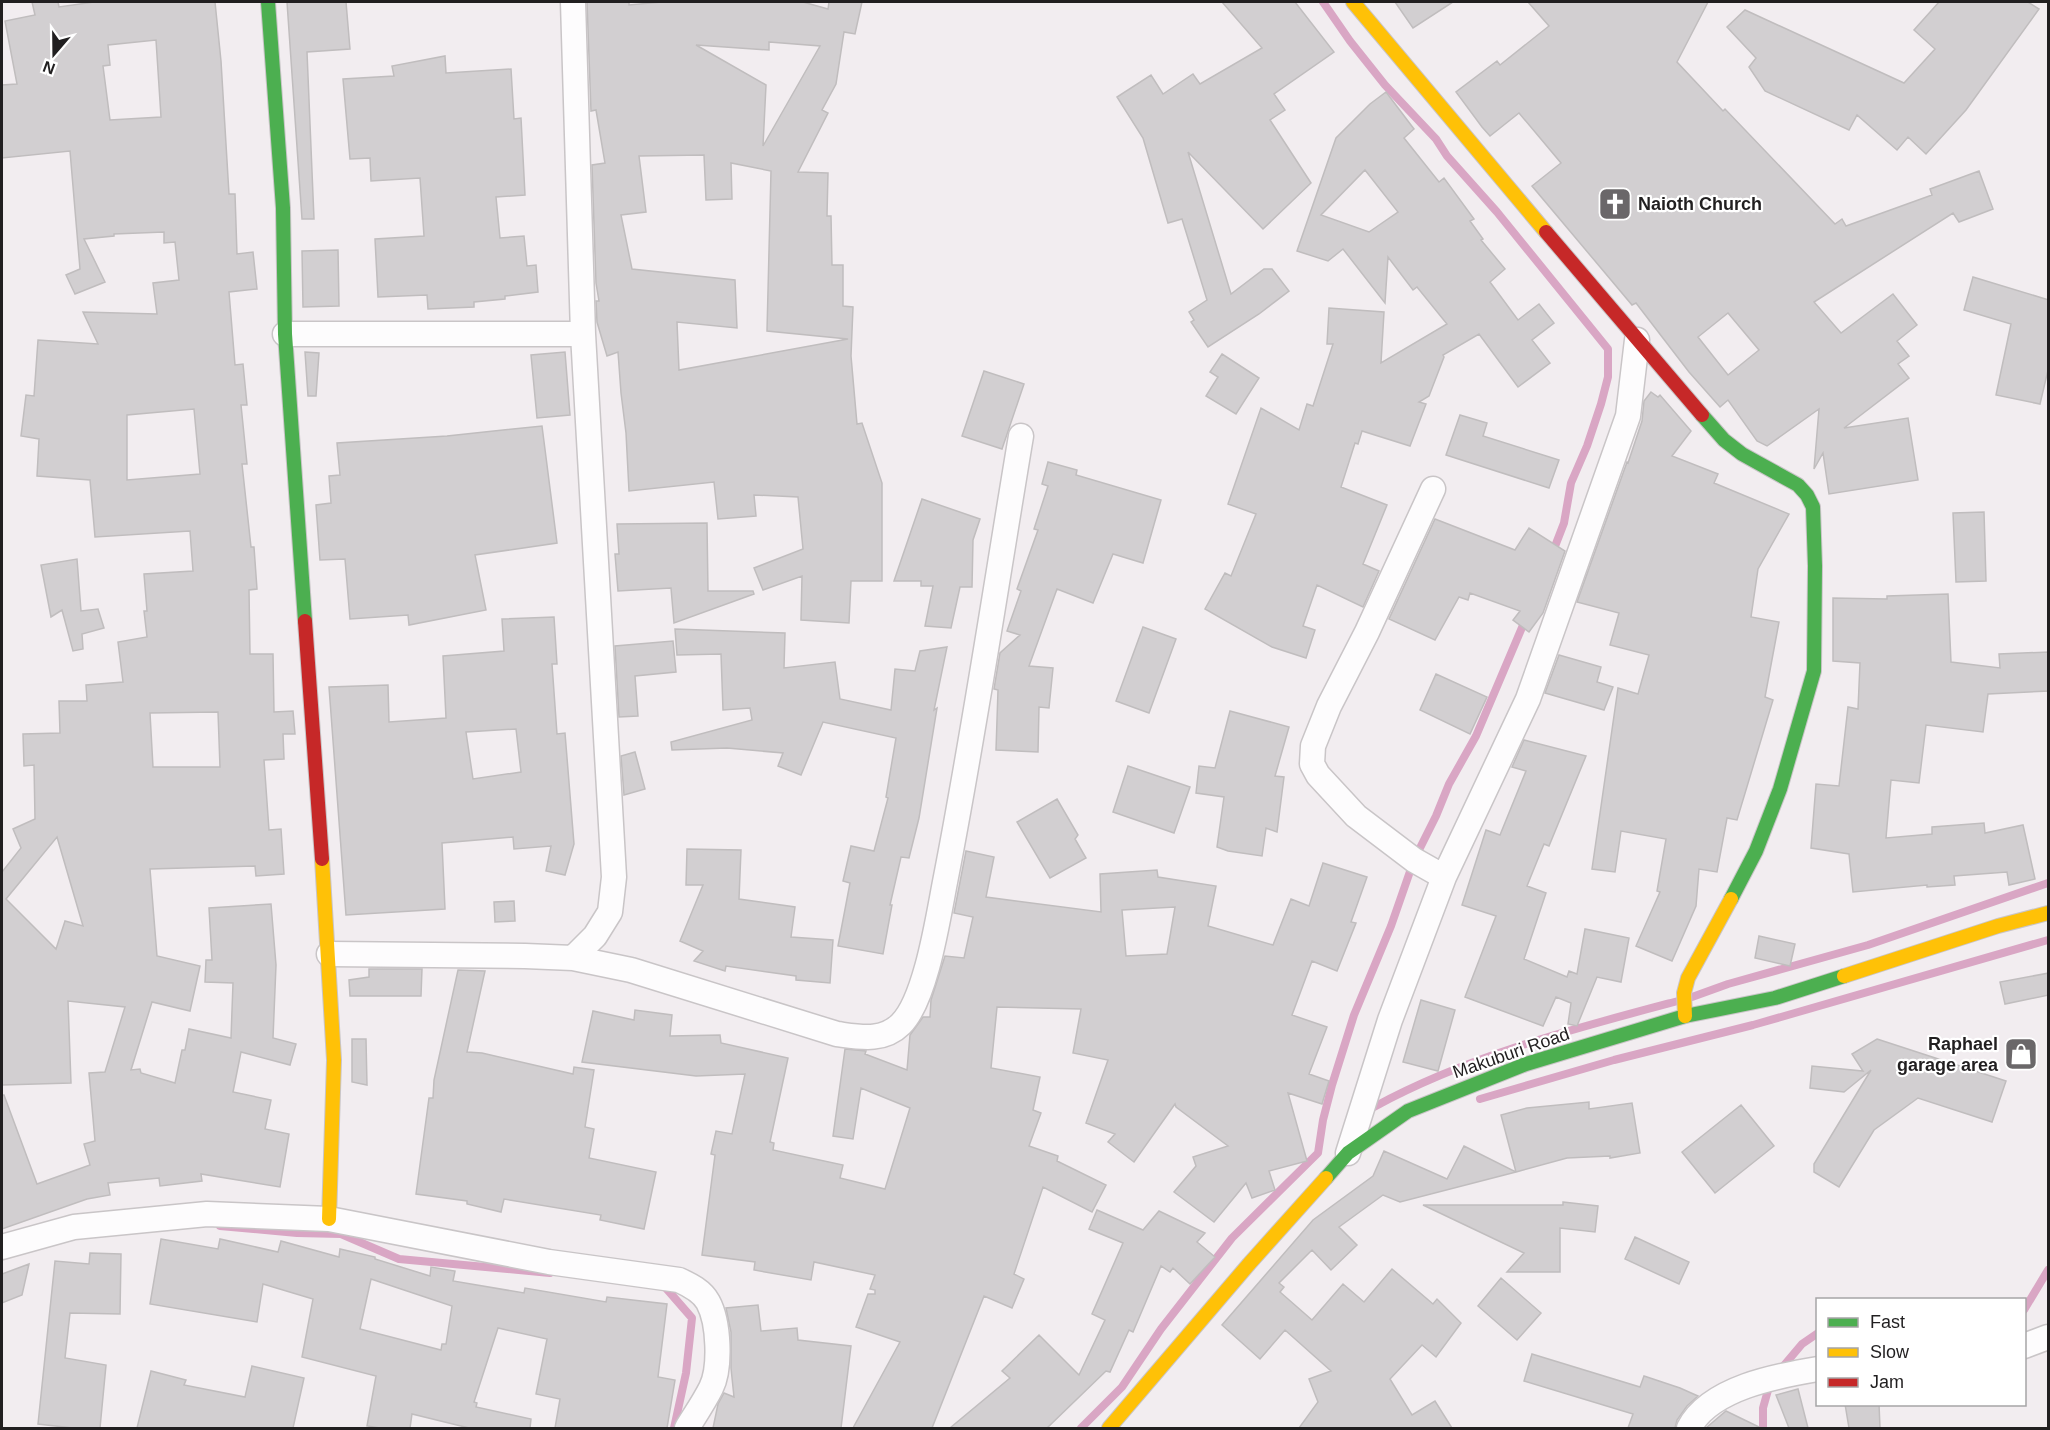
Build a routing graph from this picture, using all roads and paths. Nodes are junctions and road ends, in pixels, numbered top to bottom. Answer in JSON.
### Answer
{"nodes":[{"id":1,"x":268,"y":2,"type":"edge"},
{"id":2,"x":573,"y":2,"type":"edge"},
{"id":3,"x":1353,"y":2,"type":"edge"},
{"id":4,"x":285,"y":334,"type":"junction"},
{"id":5,"x":583,"y":334,"type":"junction"},
{"id":6,"x":1637,"y":340,"type":"junction"},
{"id":7,"x":1021,"y":436,"type":"dead end"},
{"id":8,"x":1433,"y":489,"type":"dead end"},
{"id":9,"x":1444,"y":877,"type":"junction"},
{"id":10,"x":2049,"y":913,"type":"edge"},
{"id":11,"x":329,"y":954,"type":"junction"},
{"id":12,"x":573,"y":958,"type":"junction"},
{"id":13,"x":1685,"y":1016,"type":"junction"},
{"id":14,"x":1348,"y":1152,"type":"junction"},
{"id":15,"x":329,"y":1219,"type":"junction"},
{"id":16,"x":2,"y":1247,"type":"edge"},
{"id":17,"x":2049,"y":1337,"type":"edge"},
{"id":18,"x":2026,"y":1346,"type":"edge"},
{"id":19,"x":1816,"y":1370,"type":"edge"},
{"id":20,"x":687,"y":1428,"type":"edge"},
{"id":21,"x":1108,"y":1428,"type":"edge"},
{"id":22,"x":1689,"y":1428,"type":"edge"}],
"edges":[{"from":1,"to":4,"type":"street"},
{"from":2,"to":5,"type":"street"},
{"from":3,"to":6,"type":"street"},
{"from":4,"to":5,"type":"street"},
{"from":4,"to":11,"type":"street"},
{"from":5,"to":12,"type":"street"},
{"from":6,"to":9,"type":"street"},
{"from":6,"to":13,"type":"street"},
{"from":7,"to":12,"type":"street"},
{"from":8,"to":9,"type":"street"},
{"from":9,"to":14,"type":"street"},
{"from":10,"to":13,"type":"street","name":"Makuburi Road"},
{"from":11,"to":12,"type":"street"},
{"from":11,"to":15,"type":"street"},
{"from":13,"to":14,"type":"street","name":"Makuburi Road"},
{"from":14,"to":21,"type":"street","name":"Makuburi Road"},
{"from":15,"to":16,"type":"street"},
{"from":15,"to":20,"type":"street"},
{"from":17,"to":18,"type":"street"},
{"from":19,"to":22,"type":"street"}]}
